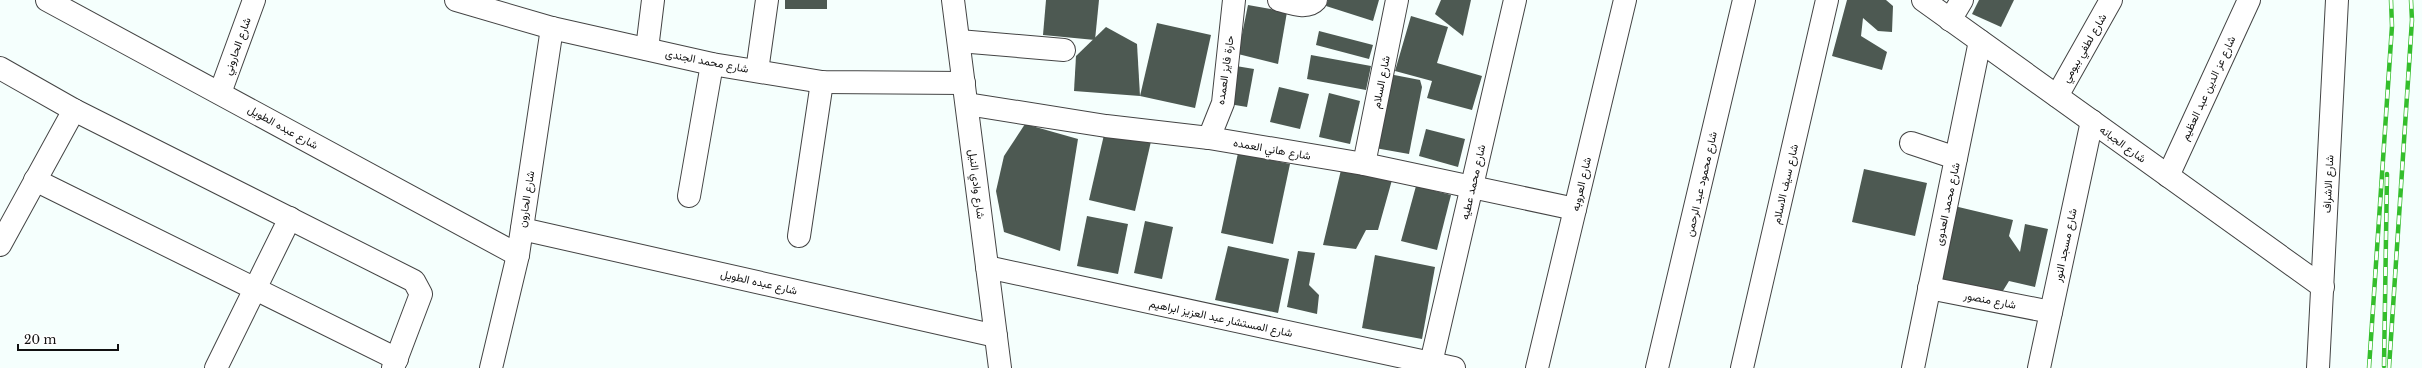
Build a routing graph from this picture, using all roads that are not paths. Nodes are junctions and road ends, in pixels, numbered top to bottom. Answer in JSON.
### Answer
{"nodes":[{"id":1,"x":47,"y":0,"type":"edge"},
{"id":2,"x":254,"y":0,"type":"edge"},
{"id":3,"x":456,"y":0,"type":"edge"},
{"id":4,"x":518,"y":0,"type":"edge"},
{"id":5,"x":653,"y":0,"type":"edge"},
{"id":6,"x":767,"y":0,"type":"edge"},
{"id":7,"x":953,"y":0,"type":"edge"},
{"id":8,"x":1234,"y":0,"type":"edge"},
{"id":9,"x":1279,"y":0,"type":"edge"},
{"id":10,"x":1397,"y":0,"type":"edge"},
{"id":11,"x":1515,"y":0,"type":"edge"},
{"id":12,"x":1625,"y":0,"type":"edge"},
{"id":13,"x":1744,"y":0,"type":"edge"},
{"id":14,"x":1827,"y":0,"type":"edge"},
{"id":15,"x":1923,"y":0,"type":"edge"},
{"id":16,"x":1962,"y":0,"type":"edge"},
{"id":17,"x":2112,"y":0,"type":"edge"},
{"id":18,"x":2249,"y":0,"type":"edge"},
{"id":19,"x":2337,"y":0,"type":"edge"},
{"id":20,"x":1313,"y":3,"type":"edge"},
{"id":21,"x":73,"y":6,"type":"edge"},
{"id":22,"x":1950,"y":20,"type":"junction"},
{"id":23,"x":527,"y":21,"type":"junction"},
{"id":24,"x":552,"y":28,"type":"junction"},
{"id":25,"x":959,"y":41,"type":"junction"},
{"id":26,"x":1980,"y":41,"type":"junction"},
{"id":27,"x":647,"y":49,"type":"junction"},
{"id":28,"x":1064,"y":50,"type":"dead end"},
{"id":29,"x":712,"y":64,"type":"junction"},
{"id":30,"x":0,"y":68,"type":"edge"},
{"id":31,"x":757,"y":71,"type":"junction"},
{"id":32,"x":822,"y":82,"type":"junction"},
{"id":33,"x":220,"y":93,"type":"junction"},
{"id":34,"x":965,"y":93,"type":"junction"},
{"id":35,"x":2056,"y":96,"type":"junction"},
{"id":36,"x":74,"y":110,"type":"junction"},
{"id":37,"x":2092,"y":121,"type":"junction"},
{"id":38,"x":1209,"y":138,"type":"junction"},
{"id":39,"x":1911,"y":143,"type":"dead end"},
{"id":40,"x":1956,"y":158,"type":"junction"},
{"id":41,"x":1364,"y":164,"type":"junction"},
{"id":42,"x":2168,"y":176,"type":"junction"},
{"id":43,"x":35,"y":180,"type":"junction"},
{"id":44,"x":1472,"y":186,"type":"junction"},
{"id":45,"x":689,"y":196,"type":"dead end"},
{"id":46,"x":1575,"y":209,"type":"junction"},
{"id":47,"x":290,"y":218,"type":"junction"},
{"id":48,"x":522,"y":229,"type":"junction"},
{"id":49,"x":799,"y":236,"type":"dead end"},
{"id":50,"x":0,"y":245,"type":"edge"},
{"id":51,"x":518,"y":255,"type":"junction"},
{"id":52,"x":987,"y":267,"type":"junction"},
{"id":53,"x":2323,"y":287,"type":"junction"},
{"id":54,"x":1929,"y":288,"type":"junction"},
{"id":55,"x":255,"y":289,"type":"junction"},
{"id":56,"x":2051,"y":312,"type":"junction"},
{"id":57,"x":996,"y":336,"type":"junction"},
{"id":58,"x":1431,"y":363,"type":"junction"},
{"id":59,"x":395,"y":364,"type":"edge"},
{"id":60,"x":216,"y":368,"type":"edge"},
{"id":61,"x":491,"y":368,"type":"edge"},
{"id":62,"x":1000,"y":368,"type":"edge"},
{"id":63,"x":1454,"y":368,"type":"edge"},
{"id":64,"x":1537,"y":368,"type":"edge"},
{"id":65,"x":1657,"y":368,"type":"edge"},
{"id":66,"x":1742,"y":368,"type":"edge"},
{"id":67,"x":1913,"y":368,"type":"edge"},
{"id":68,"x":2039,"y":368,"type":"edge"},
{"id":69,"x":2318,"y":368,"type":"edge"}],
"edges":[{"from":1,"to":21,"type":"street","name":"شارع عبده الطويل"},
{"from":2,"to":33,"type":"street","name":"شارع الحاروني"},
{"from":3,"to":23,"type":"street","name":"شارع محمد الجندى"},
{"from":4,"to":23,"type":"street"},
{"from":5,"to":27,"type":"street"},
{"from":6,"to":31,"type":"street"},
{"from":7,"to":25,"type":"street","name":"شارع وادي النيل"},
{"from":8,"to":38,"type":"street","name":"حارة فايز العمده"},
{"from":9,"to":20,"type":"street"},
{"from":10,"to":41,"type":"street","name":"شارع السلام"},
{"from":11,"to":44,"type":"street","name":"شارع محمد عطيه"},
{"from":12,"to":46,"type":"street","name":"شارع العروبه"},
{"from":13,"to":65,"type":"street","name":"شارع محمود عبد الرحمن"},
{"from":14,"to":66,"type":"street","name":"شارع سيف الاسلام"},
{"from":15,"to":22,"type":"street","name":"شارع الجبانه"},
{"from":16,"to":22,"type":"street"},
{"from":17,"to":35,"type":"street","name":"شارع لطفي بيومي"},
{"from":18,"to":42,"type":"street","name":"شارع عز الدين عبد العظيم"},
{"from":19,"to":53,"type":"street","name":"شارع الاشراف"},
{"from":21,"to":33,"type":"street","name":"شارع عبده الطويل"},
{"from":22,"to":26,"type":"street","name":"شارع الجبانه"},
{"from":23,"to":24,"type":"street","name":"شارع محمد الجندى"},
{"from":24,"to":27,"type":"street","name":"شارع محمد الجندى"},
{"from":24,"to":48,"type":"street","name":"شارع الحارون"},
{"from":25,"to":28,"type":"street"},
{"from":25,"to":34,"type":"street","name":"شارع وادي النيل"},
{"from":26,"to":35,"type":"street","name":"شارع الجبانه"},
{"from":26,"to":40,"type":"street","name":"شارع محمد العدوى"},
{"from":27,"to":29,"type":"street","name":"شارع محمد الجندى"},
{"from":29,"to":31,"type":"street","name":"شارع محمد الجندى"},
{"from":29,"to":45,"type":"street"},
{"from":30,"to":36,"type":"street"},
{"from":31,"to":32,"type":"street","name":"شارع محمد الجندى"},
{"from":32,"to":34,"type":"street","name":"شارع محمد الجندى"},
{"from":32,"to":49,"type":"street"},
{"from":33,"to":51,"type":"street","name":"شارع عبده الطويل"},
{"from":34,"to":38,"type":"street","name":"شارع هاني العمده"},
{"from":34,"to":52,"type":"street","name":"شارع وادي النيل"},
{"from":35,"to":37,"type":"street","name":"شارع الجبانه"},
{"from":36,"to":43,"type":"street"},
{"from":36,"to":47,"type":"street"},
{"from":37,"to":42,"type":"street","name":"شارع الجبانه"},
{"from":37,"to":56,"type":"street","name":"شارع مسجد النور"},
{"from":38,"to":41,"type":"street","name":"شارع هاني العمده"},
{"from":39,"to":40,"type":"street"},
{"from":40,"to":54,"type":"street","name":"شارع محمد العدوى"},
{"from":41,"to":44,"type":"street","name":"شارع هاني العمده"},
{"from":42,"to":53,"type":"street","name":"شارع الجبانه"},
{"from":43,"to":50,"type":"street"},
{"from":43,"to":55,"type":"street"},
{"from":44,"to":46,"type":"street","name":"شارع هاني العمده"},
{"from":44,"to":58,"type":"street","name":"شارع محمد عطيه"},
{"from":46,"to":64,"type":"street","name":"شارع العروبه"},
{"from":47,"to":55,"type":"street"},
{"from":47,"to":59,"type":"street"},
{"from":48,"to":51,"type":"street","name":"شارع الحارون"},
{"from":48,"to":57,"type":"street","name":"شارع عبده الطويل"},
{"from":51,"to":61,"type":"street","name":"شارع الحارون"},
{"from":52,"to":57,"type":"street","name":"شارع وادي النيل"},
{"from":52,"to":58,"type":"street","name":"شارع المستشار عبد العزيز ابراهيم"},
{"from":53,"to":69,"type":"street","name":"شارع الاشراف"},
{"from":54,"to":56,"type":"street","name":"شارع منصور"},
{"from":54,"to":67,"type":"street","name":"شارع محمد العدوى"},
{"from":55,"to":59,"type":"street"},
{"from":55,"to":60,"type":"street"},
{"from":56,"to":68,"type":"street","name":"شارع مسجد النور"},
{"from":57,"to":62,"type":"street","name":"شارع وادي النيل"},
{"from":58,"to":63,"type":"street","name":"شارع المستشار عبد العزيز ابراهيم"}]}
